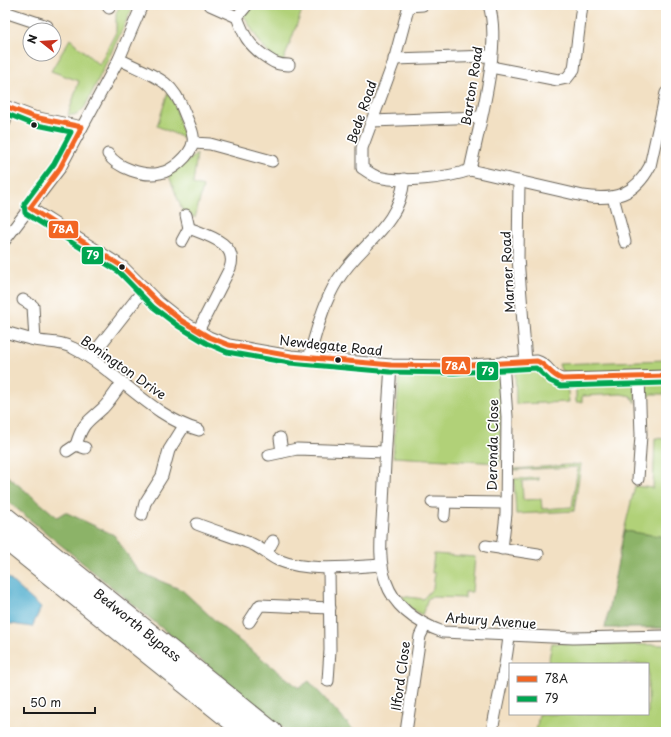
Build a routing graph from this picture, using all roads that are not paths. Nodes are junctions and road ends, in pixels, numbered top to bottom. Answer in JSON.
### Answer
{"nodes":[{"id":1,"x":142,"y":5,"type":"edge"},
{"id":2,"x":210,"y":5,"type":"edge"},
{"id":3,"x":247,"y":5,"type":"edge"},
{"id":4,"x":408,"y":5,"type":"edge"},
{"id":5,"x":423,"y":5,"type":"edge"},
{"id":6,"x":489,"y":5,"type":"edge"},
{"id":7,"x":582,"y":5,"type":"edge"},
{"id":8,"x":5,"y":12,"type":"edge"},
{"id":9,"x":237,"y":17,"type":"junction"},
{"id":10,"x":35,"y":22,"type":"edge"},
{"id":11,"x":491,"y":56,"type":"junction"},
{"id":12,"x":119,"y":59,"type":"junction"},
{"id":13,"x":394,"y":59,"type":"junction"},
{"id":14,"x":289,"y":65,"type":"dead end"},
{"id":15,"x":491,"y":68,"type":"junction"},
{"id":16,"x":666,"y":93,"type":"edge"},
{"id":17,"x":7,"y":107,"type":"edge"},
{"id":18,"x":481,"y":117,"type":"junction"},
{"id":19,"x":372,"y":121,"type":"junction"},
{"id":20,"x":5,"y":122,"type":"edge"},
{"id":21,"x":82,"y":127,"type":"junction"},
{"id":22,"x":193,"y":143,"type":"junction"},
{"id":23,"x":661,"y":144,"type":"edge"},
{"id":24,"x":108,"y":154,"type":"dead end"},
{"id":25,"x":272,"y":161,"type":"dead end"},
{"id":26,"x":470,"y":170,"type":"junction"},
{"id":27,"x":404,"y":179,"type":"junction"},
{"id":28,"x":519,"y":181,"type":"junction"},
{"id":29,"x":613,"y":197,"type":"junction"},
{"id":30,"x":30,"y":208,"type":"junction"},
{"id":31,"x":186,"y":215,"type":"dead end"},
{"id":32,"x":189,"y":228,"type":"junction"},
{"id":33,"x":5,"y":240,"type":"edge"},
{"id":34,"x":182,"y":241,"type":"dead end"},
{"id":35,"x":625,"y":242,"type":"dead end"},
{"id":36,"x":145,"y":288,"type":"junction"},
{"id":37,"x":23,"y":300,"type":"dead end"},
{"id":38,"x":198,"y":331,"type":"junction"},
{"id":39,"x":5,"y":332,"type":"edge"},
{"id":40,"x":35,"y":340,"type":"junction"},
{"id":41,"x":90,"y":358,"type":"junction"},
{"id":42,"x":310,"y":359,"type":"junction"},
{"id":43,"x":503,"y":362,"type":"junction"},
{"id":44,"x":526,"y":362,"type":"junction"},
{"id":45,"x":390,"y":365,"type":"junction"},
{"id":46,"x":666,"y":376,"type":"edge"},
{"id":47,"x":639,"y":378,"type":"junction"},
{"id":48,"x":122,"y":384,"type":"junction"},
{"id":49,"x":184,"y":426,"type":"junction"},
{"id":50,"x":199,"y":430,"type":"dead end"},
{"id":51,"x":280,"y":438,"type":"dead end"},
{"id":52,"x":67,"y":451,"type":"dead end"},
{"id":53,"x":282,"y":452,"type":"junction"},
{"id":54,"x":385,"y":452,"type":"junction"},
{"id":55,"x":269,"y":455,"type":"dead end"},
{"id":56,"x":638,"y":479,"type":"dead end"},
{"id":57,"x":432,"y":502,"type":"dead end"},
{"id":58,"x":445,"y":503,"type":"junction"},
{"id":59,"x":506,"y":503,"type":"junction"},
{"id":60,"x":142,"y":515,"type":"dead end"},
{"id":61,"x":444,"y":516,"type":"dead end"},
{"id":62,"x":5,"y":517,"type":"edge"},
{"id":63,"x":197,"y":524,"type":"dead end"},
{"id":64,"x":5,"y":539,"type":"edge"},
{"id":65,"x":273,"y":541,"type":"dead end"},
{"id":66,"x":486,"y":546,"type":"dead end"},
{"id":67,"x":502,"y":549,"type":"junction"},
{"id":68,"x":267,"y":552,"type":"junction"},
{"id":69,"x":538,"y":554,"type":"dead end"},
{"id":70,"x":382,"y":565,"type":"junction"},
{"id":71,"x":329,"y":569,"type":"junction"},
{"id":72,"x":330,"y":608,"type":"junction"},
{"id":73,"x":249,"y":622,"type":"dead end"},
{"id":74,"x":425,"y":626,"type":"junction"},
{"id":75,"x":509,"y":636,"type":"junction"},
{"id":76,"x":666,"y":636,"type":"edge"},
{"id":77,"x":328,"y":681,"type":"dead end"},
{"id":78,"x":246,"y":732,"type":"edge"},
{"id":79,"x":272,"y":732,"type":"edge"},
{"id":80,"x":406,"y":732,"type":"edge"},
{"id":81,"x":492,"y":732,"type":"edge"}],
"edges":[{"from":1,"to":12,"type":"street"},
{"from":2,"to":9,"type":"street"},
{"from":3,"to":9,"type":"street"},
{"from":4,"to":5,"type":"street"},
{"from":4,"to":13,"type":"street","name":"Bede Road"},
{"from":6,"to":11,"type":"street","name":"Barton Road"},
{"from":7,"to":15,"type":"street"},
{"from":8,"to":10,"type":"street"},
{"from":9,"to":14,"type":"street"},
{"from":11,"to":13,"type":"street"},
{"from":11,"to":15,"type":"street","name":"Barton Road"},
{"from":12,"to":21,"type":"street"},
{"from":12,"to":22,"type":"street"},
{"from":13,"to":19,"type":"street","name":"Bede Road"},
{"from":15,"to":18,"type":"street","name":"Barton Road"},
{"from":16,"to":23,"type":"street"},
{"from":17,"to":20,"type":"street"},
{"from":17,"to":21,"type":"street"},
{"from":18,"to":19,"type":"street"},
{"from":18,"to":26,"type":"street","name":"Barton Road"},
{"from":19,"to":27,"type":"street","name":"Bede Road"},
{"from":21,"to":30,"type":"street"},
{"from":22,"to":24,"type":"street"},
{"from":22,"to":25,"type":"street"},
{"from":23,"to":29,"type":"street"},
{"from":26,"to":27,"type":"street","name":"Bede Road"},
{"from":26,"to":28,"type":"street"},
{"from":27,"to":42,"type":"street"},
{"from":28,"to":29,"type":"street"},
{"from":28,"to":44,"type":"street","name":"Marner Road"},
{"from":29,"to":35,"type":"street"},
{"from":30,"to":33,"type":"street"},
{"from":30,"to":36,"type":"street","name":"Newdegate Road"},
{"from":31,"to":32,"type":"street"},
{"from":32,"to":34,"type":"street"},
{"from":32,"to":38,"type":"street"},
{"from":36,"to":38,"type":"street","name":"Newdegate Road"},
{"from":36,"to":41,"type":"street"},
{"from":37,"to":40,"type":"street"},
{"from":38,"to":42,"type":"street","name":"Newdegate Road"},
{"from":39,"to":40,"type":"street","name":"Bonington Drive"},
{"from":40,"to":41,"type":"street","name":"Bonington Drive"},
{"from":41,"to":48,"type":"street","name":"Bonington Drive"},
{"from":42,"to":45,"type":"street","name":"Newdegate Road"},
{"from":43,"to":44,"type":"street","name":"Newdegate Road"},
{"from":43,"to":45,"type":"street","name":"Newdegate Road"},
{"from":43,"to":59,"type":"street","name":"Deronda Close"},
{"from":44,"to":47,"type":"street","name":"Newdegate Road"},
{"from":45,"to":54,"type":"street","name":"Arbury Avenue"},
{"from":46,"to":47,"type":"street","name":"Newdegate Road"},
{"from":47,"to":56,"type":"street"},
{"from":48,"to":49,"type":"street","name":"Bonington Drive"},
{"from":48,"to":52,"type":"street"},
{"from":49,"to":50,"type":"street","name":"Bonington Drive"},
{"from":49,"to":60,"type":"street"},
{"from":51,"to":53,"type":"street"},
{"from":53,"to":54,"type":"street"},
{"from":53,"to":55,"type":"street"},
{"from":54,"to":70,"type":"street","name":"Arbury Avenue"},
{"from":57,"to":58,"type":"street","name":"Deronda Close"},
{"from":58,"to":59,"type":"street","name":"Deronda Close"},
{"from":58,"to":61,"type":"street"},
{"from":59,"to":67,"type":"street","name":"Deronda Close"},
{"from":62,"to":79,"type":"highway","name":"Bedworth Bypass"},
{"from":63,"to":68,"type":"street"},
{"from":64,"to":78,"type":"highway","name":"Bedworth Bypass"},
{"from":65,"to":68,"type":"street"},
{"from":66,"to":67,"type":"street"},
{"from":67,"to":69,"type":"street"},
{"from":68,"to":71,"type":"street"},
{"from":70,"to":71,"type":"street"},
{"from":70,"to":74,"type":"street","name":"Arbury Avenue"},
{"from":71,"to":72,"type":"street"},
{"from":72,"to":73,"type":"street"},
{"from":72,"to":77,"type":"street"},
{"from":74,"to":75,"type":"street","name":"Arbury Avenue"},
{"from":74,"to":80,"type":"street","name":"Ilford Close"},
{"from":75,"to":76,"type":"street","name":"Arbury Avenue"},
{"from":75,"to":81,"type":"street"}]}
